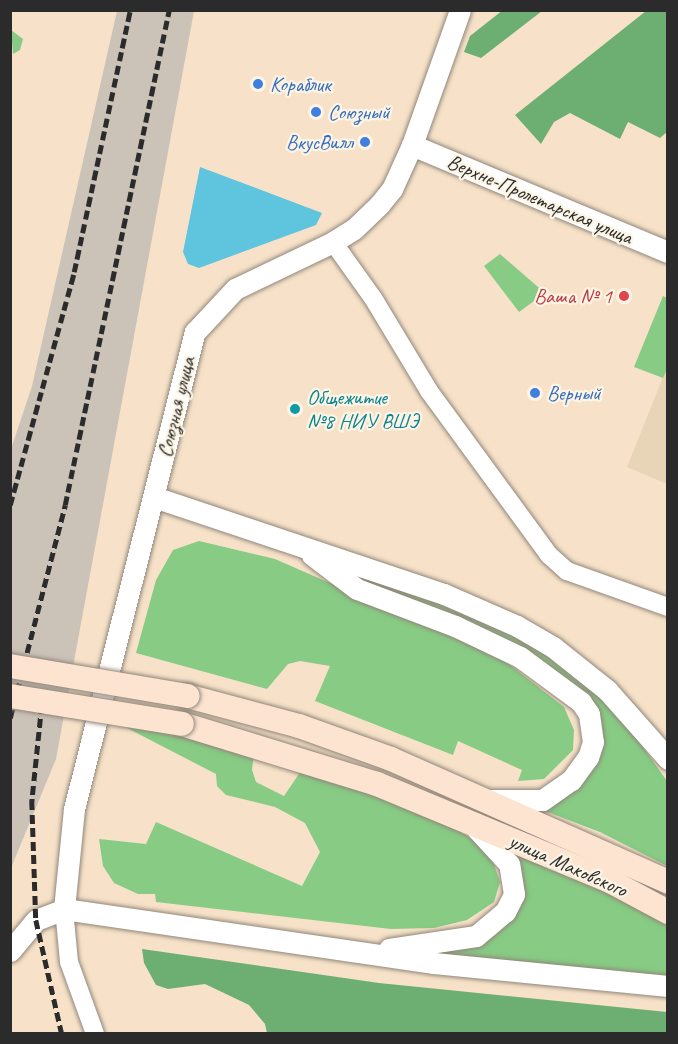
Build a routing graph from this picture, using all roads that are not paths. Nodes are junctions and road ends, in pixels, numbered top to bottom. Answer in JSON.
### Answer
{"nodes":[{"id":1,"x":460,"y":10,"type":"edge"},
{"id":2,"x":412,"y":145,"type":"junction"},
{"id":3,"x":333,"y":242,"type":"junction"},
{"id":4,"x":668,"y":252,"type":"edge"},
{"id":5,"x":154,"y":497,"type":"junction"},
{"id":6,"x":300,"y":546,"type":"junction"},
{"id":7,"x":668,"y":607,"type":"edge"},
{"id":8,"x":10,"y":666,"type":"edge"},
{"id":9,"x":10,"y":696,"type":"edge"},
{"id":10,"x":668,"y":759,"type":"edge"},
{"id":11,"x":483,"y":799,"type":"junction"},
{"id":12,"x":468,"y":820,"type":"junction"},
{"id":13,"x":668,"y":882,"type":"edge"},
{"id":14,"x":64,"y":909,"type":"junction"},
{"id":15,"x":668,"y":912,"type":"edge"},
{"id":16,"x":10,"y":951,"type":"edge"},
{"id":17,"x":367,"y":952,"type":"junction"},
{"id":18,"x":668,"y":986,"type":"edge"},
{"id":19,"x":95,"y":1034,"type":"edge"}],
"edges":[{"from":1,"to":2,"type":"street","name":"Союзная улица"},
{"from":2,"to":3,"type":"street","name":"Союзная улица"},
{"from":2,"to":4,"type":"street","name":"Верхне-Пролетарская улица"},
{"from":3,"to":5,"type":"street","name":"Союзная улица"},
{"from":3,"to":7,"type":"street"},
{"from":5,"to":6,"type":"street"},
{"from":5,"to":14,"type":"street","name":"Союзная улица"},
{"from":6,"to":10,"type":"street"},
{"from":6,"to":11,"type":"street"},
{"from":8,"to":11,"type":"main road","name":"улица Маковского","bridge":true},
{"from":9,"to":12,"type":"main road","name":"улица Маковского","bridge":true},
{"from":11,"to":13,"type":"main road","name":"улица Маковского"},
{"from":12,"to":15,"type":"main road","name":"улица Маковского"},
{"from":12,"to":17,"type":"street"},
{"from":14,"to":16,"type":"street"},
{"from":14,"to":17,"type":"street"},
{"from":14,"to":19,"type":"street"},
{"from":17,"to":18,"type":"street"}]}
